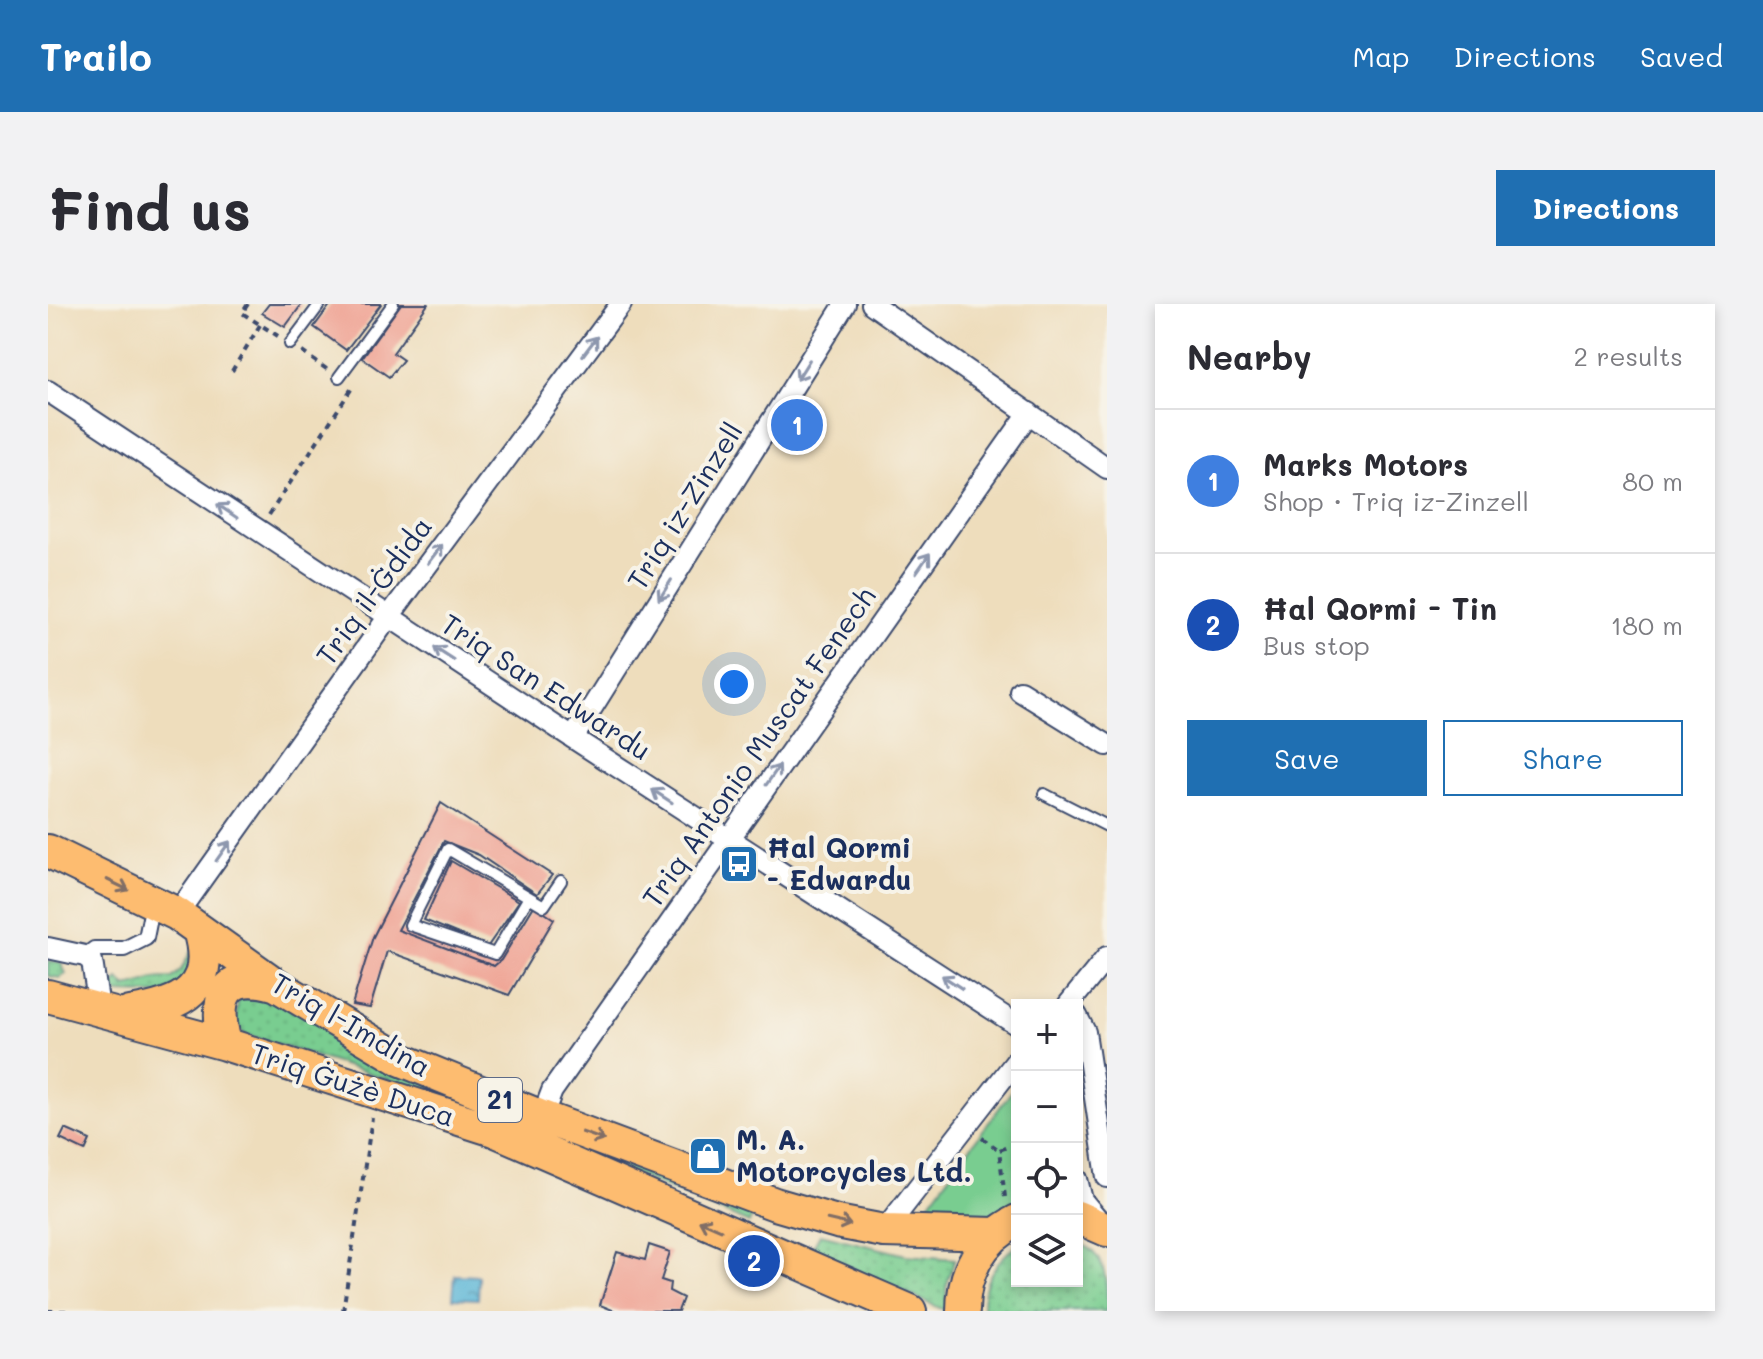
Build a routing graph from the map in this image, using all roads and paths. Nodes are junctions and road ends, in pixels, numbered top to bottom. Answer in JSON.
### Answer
{"nodes":[{"id":1,"x":248,"y":304,"type":"edge"},
{"id":2,"x":320,"y":304,"type":"edge"},
{"id":3,"x":393,"y":304,"type":"edge"},
{"id":4,"x":621,"y":304,"type":"edge"},
{"id":5,"x":845,"y":304,"type":"edge"},
{"id":6,"x":872,"y":304,"type":"edge"},
{"id":7,"x":260,"y":325,"type":"junction"},
{"id":8,"x":290,"y":344,"type":"junction"},
{"id":9,"x":232,"y":371,"type":"dead end"},
{"id":10,"x":339,"y":377,"type":"junction"},
{"id":11,"x":48,"y":391,"type":"edge"},
{"id":12,"x":1029,"y":413,"type":"junction"},
{"id":13,"x":1107,"y":468,"type":"edge"},
{"id":14,"x":258,"y":532,"type":"junction"},
{"id":15,"x":388,"y":617,"type":"junction"},
{"id":16,"x":1020,"y":691,"type":"dead end"},
{"id":17,"x":573,"y":738,"type":"junction"},
{"id":18,"x":1107,"y":745,"type":"edge"},
{"id":19,"x":1044,"y":794,"type":"dead end"},
{"id":20,"x":1107,"y":826,"type":"edge"},
{"id":21,"x":729,"y":839,"type":"junction"},
{"id":22,"x":48,"y":851,"type":"edge"},
{"id":23,"x":561,"y":881,"type":"dead end"},
{"id":24,"x":529,"y":897,"type":"junction"},
{"id":25,"x":176,"y":916,"type":"junction"},
{"id":26,"x":48,"y":948,"type":"edge"},
{"id":27,"x":85,"y":956,"type":"junction"},
{"id":28,"x":1107,"y":957,"type":"edge"},
{"id":29,"x":275,"y":984,"type":"junction"},
{"id":30,"x":48,"y":996,"type":"edge"},
{"id":31,"x":1078,"y":999,"type":"edge"},
{"id":32,"x":111,"y":1011,"type":"junction"},
{"id":33,"x":1011,"y":1021,"type":"edge"},
{"id":34,"x":1083,"y":1028,"type":"edge"},
{"id":35,"x":225,"y":1044,"type":"junction"},
{"id":36,"x":1011,"y":1068,"type":"edge"},
{"id":37,"x":376,"y":1092,"type":"junction"},
{"id":38,"x":542,"y":1117,"type":"junction"},
{"id":39,"x":1011,"y":1146,"type":"edge"},
{"id":40,"x":1107,"y":1177,"type":"edge"},
{"id":41,"x":1083,"y":1202,"type":"edge"},
{"id":42,"x":1096,"y":1225,"type":"edge"},
{"id":43,"x":1009,"y":1226,"type":"edge"},
{"id":44,"x":884,"y":1231,"type":"junction"},
{"id":45,"x":48,"y":1311,"type":"edge"},
{"id":46,"x":68,"y":1311,"type":"edge"},
{"id":47,"x":343,"y":1311,"type":"edge"},
{"id":48,"x":910,"y":1311,"type":"edge"},
{"id":49,"x":963,"y":1311,"type":"edge"}],
"edges":[{"from":1,"to":7,"type":"path"},
{"from":2,"to":8,"type":"lane"},
{"from":3,"to":10,"type":"lane"},
{"from":15,"to":4,"type":"street","name":"Triq il-Ġdida","one_way":true},
{"from":5,"to":17,"type":"street","name":"Triq iz-Zinzell","one_way":true},
{"from":6,"to":12,"type":"street"},
{"from":7,"to":8,"type":"path"},
{"from":7,"to":9,"type":"path"},
{"from":8,"to":10,"type":"path"},
{"from":10,"to":14,"type":"path"},
{"from":14,"to":11,"type":"street","name":"Triq San Edwardu","one_way":true},
{"from":12,"to":13,"type":"street"},
{"from":21,"to":12,"type":"street","name":"Triq Antonio Muscat Fenech","one_way":true},
{"from":14,"to":15,"type":"street","name":"Triq San Edwardu"},
{"from":17,"to":15,"type":"street","name":"Triq San Edwardu","one_way":true},
{"from":25,"to":15,"type":"street","name":"Triq il-Ġdida","one_way":true},
{"from":16,"to":18,"type":"street"},
{"from":21,"to":17,"type":"street","name":"Triq San Edwardu","one_way":true},
{"from":19,"to":20,"type":"lane"},
{"from":33,"to":21,"type":"street","name":"Triq San Edwardu","one_way":true},
{"from":21,"to":38,"type":"street","name":"Triq Antonio Muscat Fenech"},
{"from":22,"to":25,"type":"highway","name":"Triq l-Imdina","number":"21","one_way":true},
{"from":23,"to":24,"type":"lane"},
{"from":24,"to":24,"type":"lane"},
{"from":25,"to":27,"type":"street"},
{"from":25,"to":29,"type":"highway","name":"Triq l-Imdina","number":"21"},
{"from":25,"to":32,"type":"highway"},
{"from":26,"to":27,"type":"street"},
{"from":27,"to":32,"type":"street"},
{"from":28,"to":31,"type":"street"},
{"from":29,"to":35,"type":"highway"},
{"from":29,"to":38,"type":"highway","name":"Triq l-Imdina","number":"21"},
{"from":30,"to":32,"type":"highway","name":"Triq Ġużè Duca","number":"21"},
{"from":32,"to":35,"type":"highway","name":"Triq Ġużè Duca","number":"21"},
{"from":34,"to":40,"type":"street"},
{"from":35,"to":37,"type":"highway","name":"Triq Ġużè Duca","number":"21"},
{"from":36,"to":44,"type":"street"},
{"from":37,"to":47,"type":"path"},
{"from":48,"to":37,"type":"highway","name":"Triq Ġużè Duca","number":"21","one_way":true},
{"from":38,"to":44,"type":"highway","name":"Triq l-Imdina","number":"21","one_way":true},
{"from":39,"to":43,"type":"path"},
{"from":41,"to":42,"type":"street"},
{"from":43,"to":44,"type":"highway","name":"Triq l-Imdina","number":"21"},
{"from":43,"to":49,"type":"highway"},
{"from":45,"to":46,"type":"path"}]}
